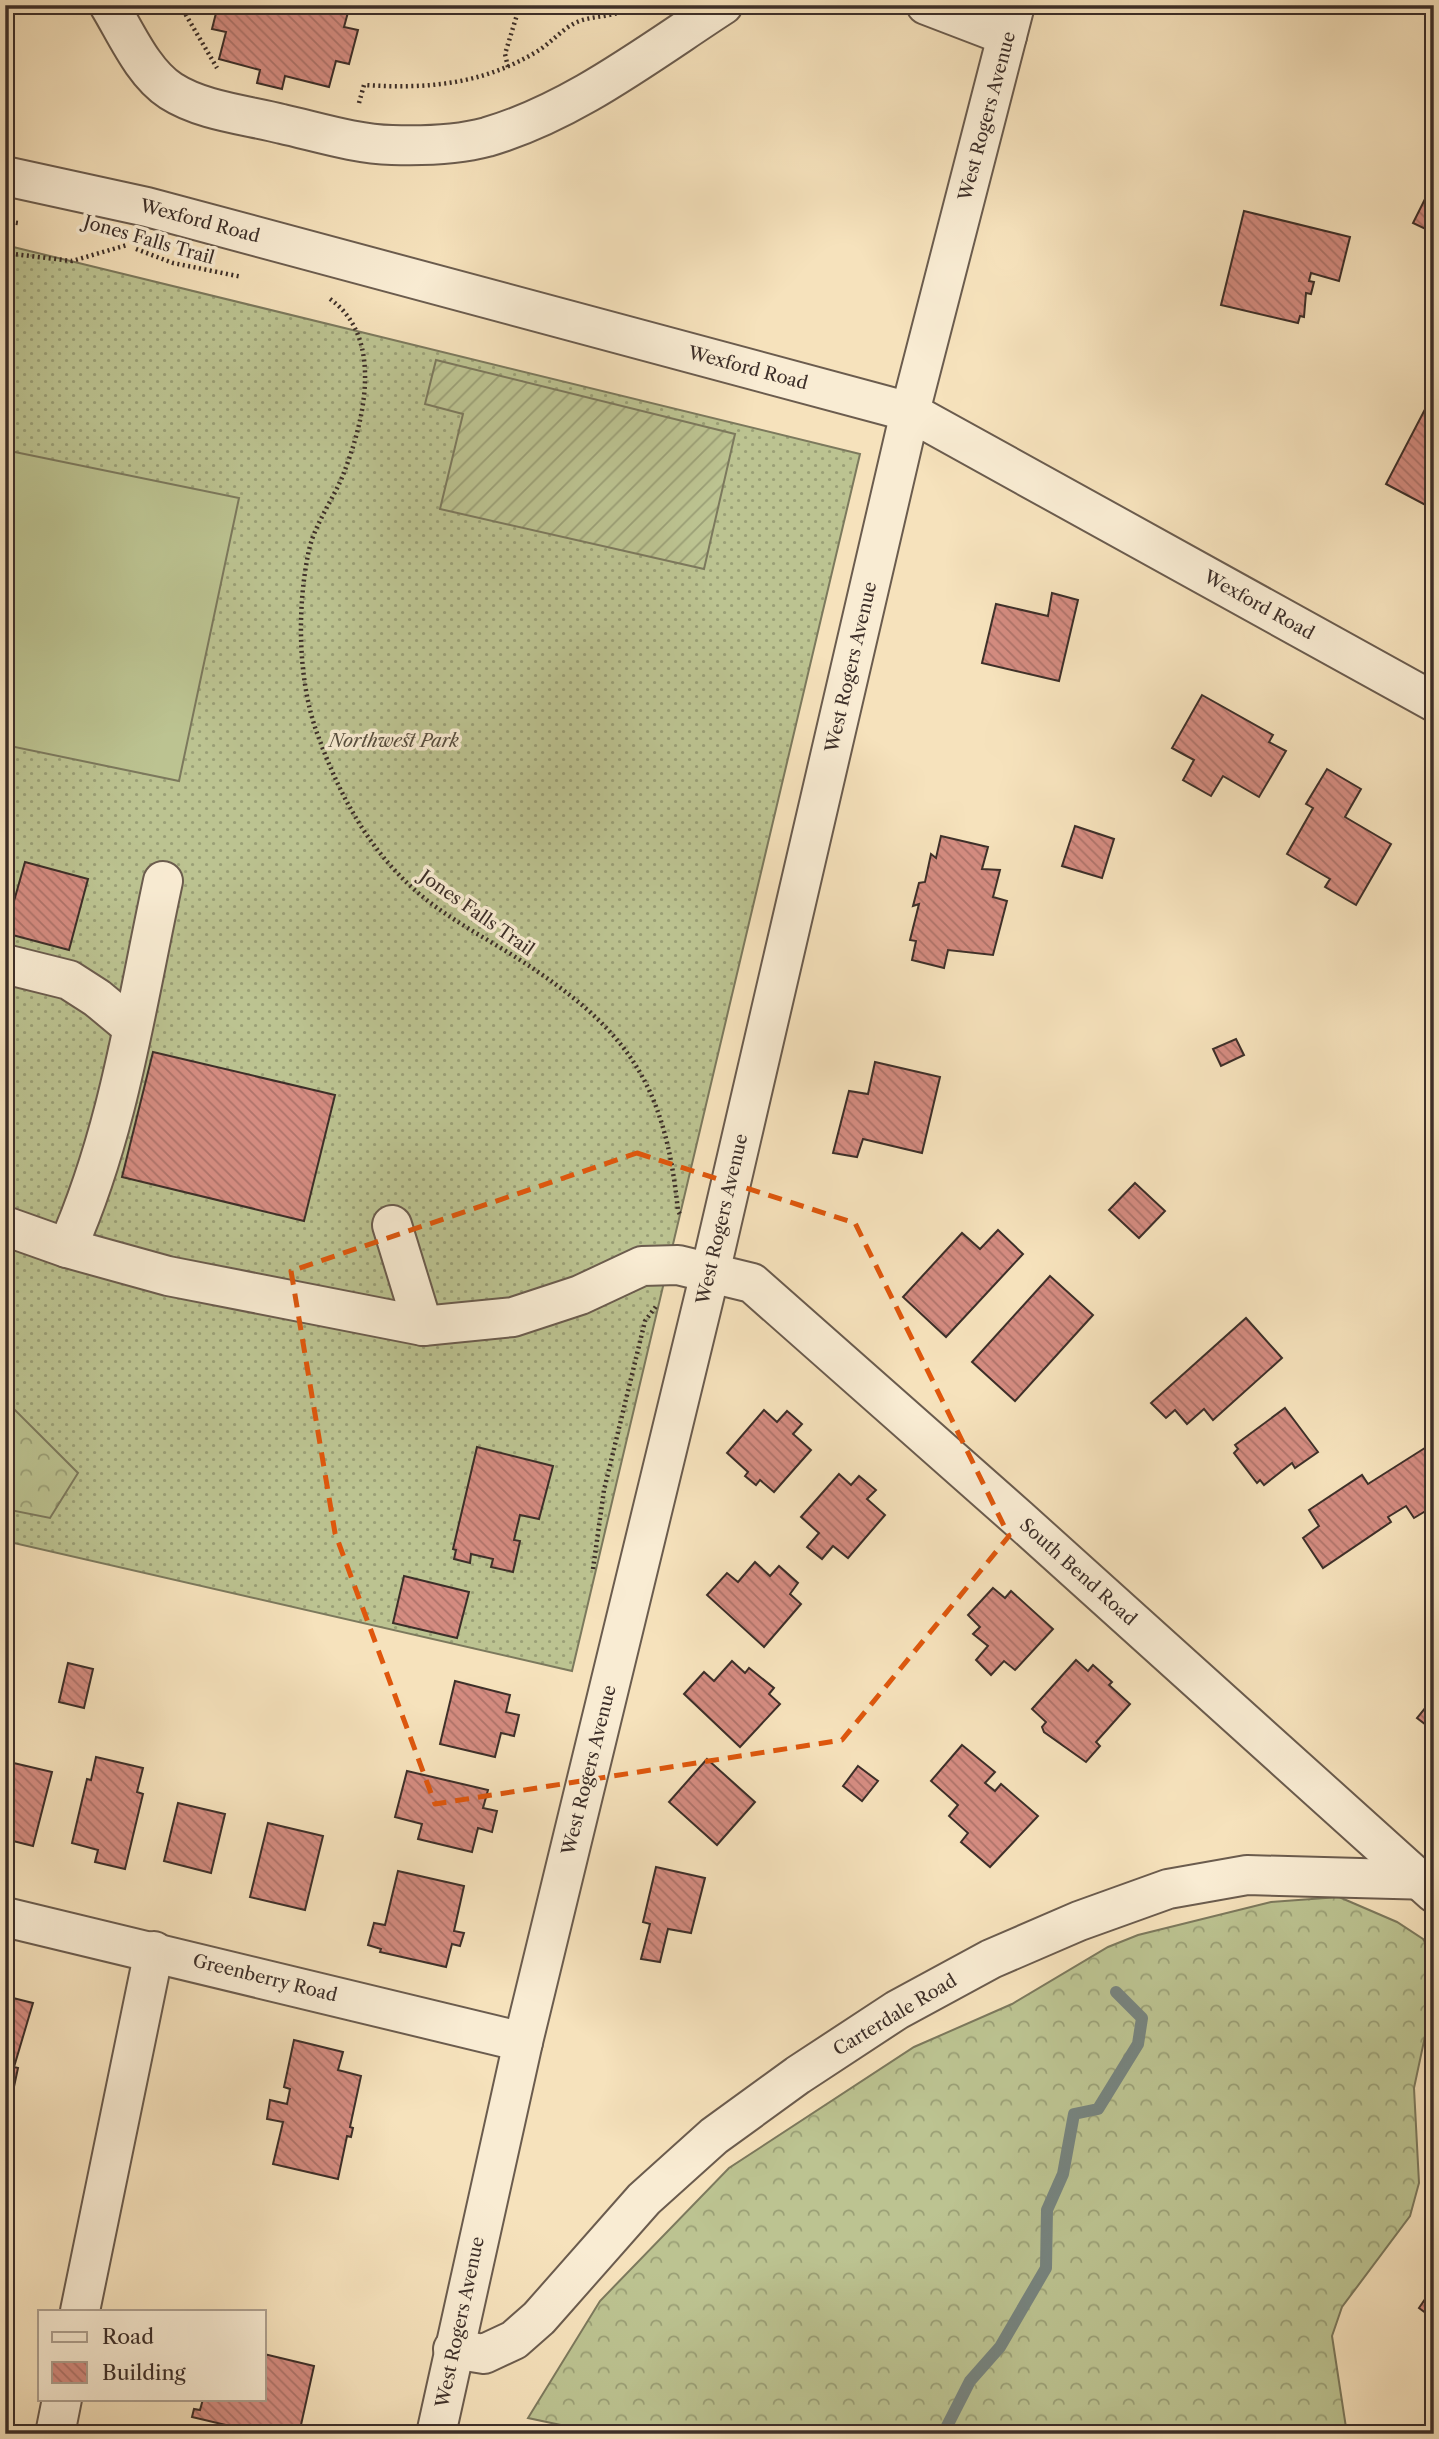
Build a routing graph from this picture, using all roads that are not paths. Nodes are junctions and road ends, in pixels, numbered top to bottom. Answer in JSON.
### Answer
{"nodes":[{"id":1,"x":109,"y":5,"type":"edge"},
{"id":2,"x":723,"y":5,"type":"edge"},
{"id":3,"x":926,"y":5,"type":"edge"},
{"id":4,"x":1011,"y":21,"type":"edge"},
{"id":5,"x":5,"y":176,"type":"edge"},
{"id":6,"x":910,"y":412,"type":"junction"},
{"id":7,"x":1434,"y":702,"type":"edge"},
{"id":8,"x":163,"y":881,"type":"dead end"},
{"id":9,"x":5,"y":964,"type":"edge"},
{"id":10,"x":132,"y":1027,"type":"junction"},
{"id":11,"x":392,"y":1225,"type":"dead end"},
{"id":12,"x":5,"y":1226,"type":"edge"},
{"id":13,"x":68,"y":1248,"type":"junction"},
{"id":14,"x":710,"y":1273,"type":"junction"},
{"id":15,"x":423,"y":1326,"type":"junction"},
{"id":16,"x":1429,"y":1885,"type":"edge"},
{"id":17,"x":5,"y":1917,"type":"edge"},
{"id":18,"x":155,"y":1951,"type":"junction"},
{"id":19,"x":523,"y":2042,"type":"junction"},
{"id":20,"x":80,"y":2310,"type":"edge"},
{"id":21,"x":453,"y":2349,"type":"junction"},
{"id":22,"x":62,"y":2400,"type":"edge"},
{"id":23,"x":55,"y":2434,"type":"edge"},
{"id":24,"x":436,"y":2434,"type":"edge"}],
"edges":[{"from":1,"to":2,"type":"street"},
{"from":3,"to":4,"type":"street"},
{"from":4,"to":6,"type":"street","name":"West Rogers Avenue"},
{"from":5,"to":6,"type":"street","name":"Wexford Road"},
{"from":6,"to":7,"type":"street","name":"Wexford Road"},
{"from":6,"to":14,"type":"street","name":"West Rogers Avenue"},
{"from":8,"to":10,"type":"street"},
{"from":9,"to":10,"type":"street"},
{"from":10,"to":13,"type":"street"},
{"from":11,"to":15,"type":"street"},
{"from":12,"to":13,"type":"street","name":"South Bend Road"},
{"from":13,"to":15,"type":"street","name":"South Bend Road"},
{"from":14,"to":15,"type":"street","name":"South Bend Road"},
{"from":14,"to":16,"type":"street","name":"South Bend Road"},
{"from":14,"to":19,"type":"street","name":"West Rogers Avenue"},
{"from":16,"to":21,"type":"street","name":"Carterdale Road"},
{"from":17,"to":18,"type":"street","name":"Greenberry Road"},
{"from":18,"to":19,"type":"street","name":"Greenberry Road"},
{"from":18,"to":20,"type":"street"},
{"from":19,"to":21,"type":"street","name":"West Rogers Avenue"},
{"from":21,"to":24,"type":"street","name":"West Rogers Avenue"},
{"from":22,"to":23,"type":"street"}]}
